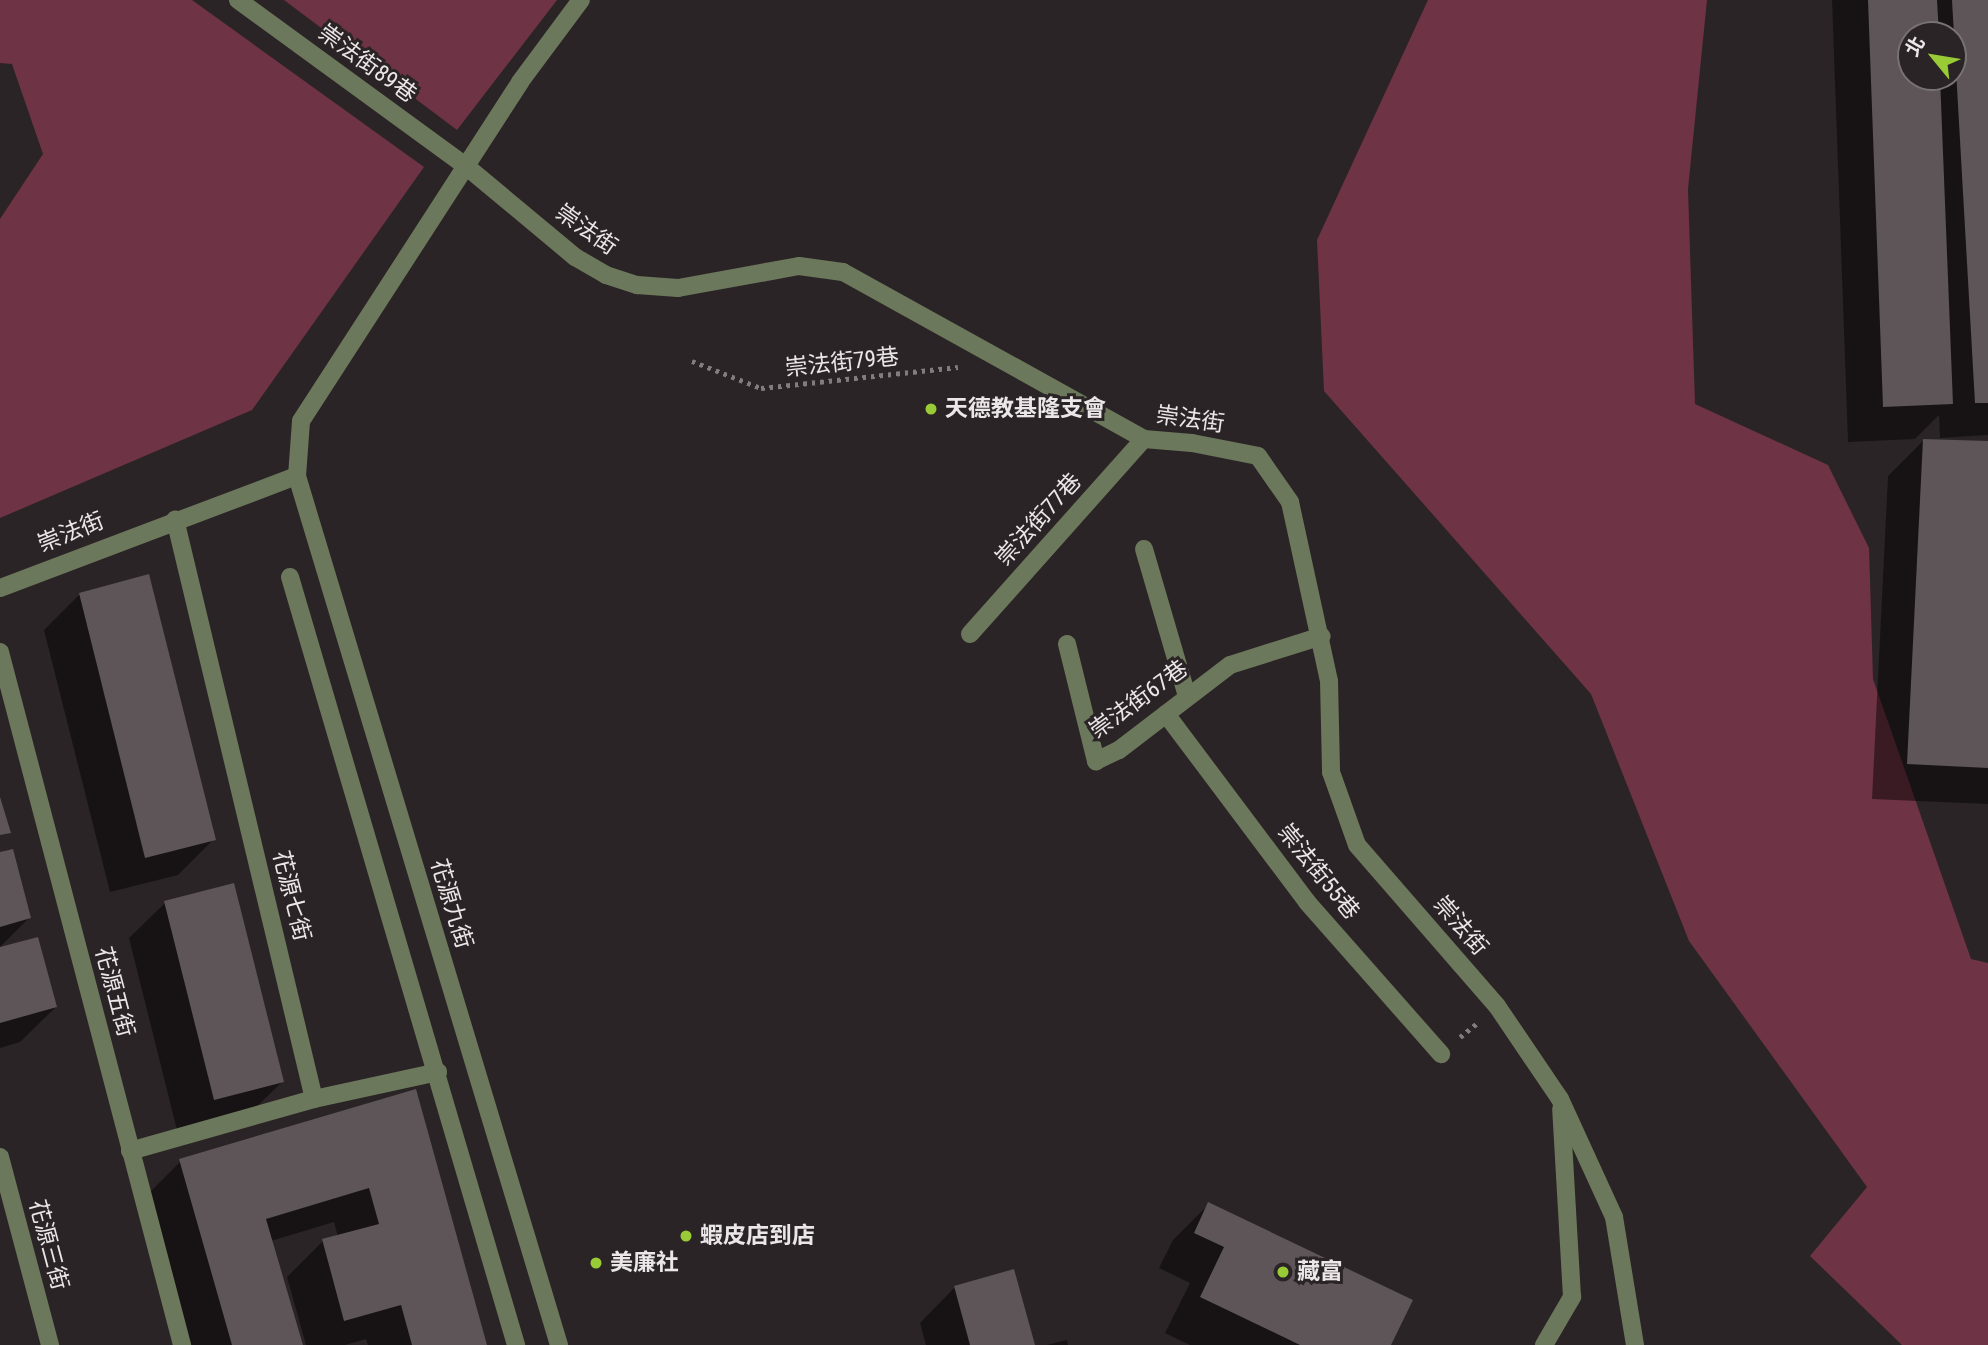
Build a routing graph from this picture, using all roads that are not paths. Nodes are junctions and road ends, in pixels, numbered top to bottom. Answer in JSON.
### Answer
{"nodes":[{"id":1,"x":238,"y":0,"type":"edge"},
{"id":2,"x":581,"y":0,"type":"edge"},
{"id":3,"x":467,"y":167,"type":"junction"},
{"id":4,"x":1144,"y":439,"type":"junction"},
{"id":5,"x":297,"y":476,"type":"junction"},
{"id":6,"x":175,"y":519,"type":"junction"},
{"id":7,"x":1144,"y":549,"type":"dead end"},
{"id":8,"x":290,"y":578,"type":"dead end"},
{"id":9,"x":0,"y":588,"type":"edge"},
{"id":10,"x":970,"y":634,"type":"dead end"},
{"id":11,"x":1322,"y":636,"type":"junction"},
{"id":12,"x":1067,"y":644,"type":"dead end"},
{"id":13,"x":0,"y":652,"type":"edge"},
{"id":14,"x":1187,"y":696,"type":"junction"},
{"id":15,"x":1166,"y":714,"type":"junction"},
{"id":16,"x":1441,"y":1054,"type":"road end"},
{"id":17,"x":438,"y":1072,"type":"junction"},
{"id":18,"x":314,"y":1098,"type":"junction"},
{"id":19,"x":1560,"y":1099,"type":"junction"},
{"id":20,"x":130,"y":1151,"type":"junction"},
{"id":21,"x":0,"y":1157,"type":"edge"},
{"id":22,"x":50,"y":1345,"type":"edge"},
{"id":23,"x":182,"y":1345,"type":"edge"},
{"id":24,"x":516,"y":1345,"type":"edge"},
{"id":25,"x":559,"y":1345,"type":"edge"},
{"id":26,"x":1544,"y":1345,"type":"edge"},
{"id":27,"x":1635,"y":1345,"type":"edge"}],
"edges":[{"from":1,"to":3,"type":"street","name":"崇法街89巷"},
{"from":2,"to":3,"type":"street"},
{"from":3,"to":4,"type":"street","name":"崇法街"},
{"from":3,"to":5,"type":"street"},
{"from":4,"to":10,"type":"street","name":"崇法街77巷"},
{"from":4,"to":11,"type":"street","name":"崇法街"},
{"from":5,"to":6,"type":"street","name":"崇法街"},
{"from":5,"to":25,"type":"street","name":"花源九街"},
{"from":6,"to":9,"type":"street","name":"崇法街"},
{"from":6,"to":18,"type":"street","name":"花源七街"},
{"from":7,"to":14,"type":"street"},
{"from":8,"to":17,"type":"street"},
{"from":11,"to":14,"type":"street","name":"崇法街67巷"},
{"from":11,"to":19,"type":"street","name":"崇法街"},
{"from":12,"to":15,"type":"street","name":"崇法街67巷"},
{"from":13,"to":20,"type":"street","name":"花源五街"},
{"from":14,"to":15,"type":"street","name":"崇法街67巷"},
{"from":15,"to":16,"type":"street","name":"崇法街55巷"},
{"from":17,"to":18,"type":"street"},
{"from":17,"to":24,"type":"street"},
{"from":18,"to":20,"type":"street"},
{"from":19,"to":26,"type":"street"},
{"from":19,"to":27,"type":"street","name":"崇法街"},
{"from":20,"to":23,"type":"street","name":"花源五街"},
{"from":21,"to":22,"type":"street","name":"花源三街"}]}
